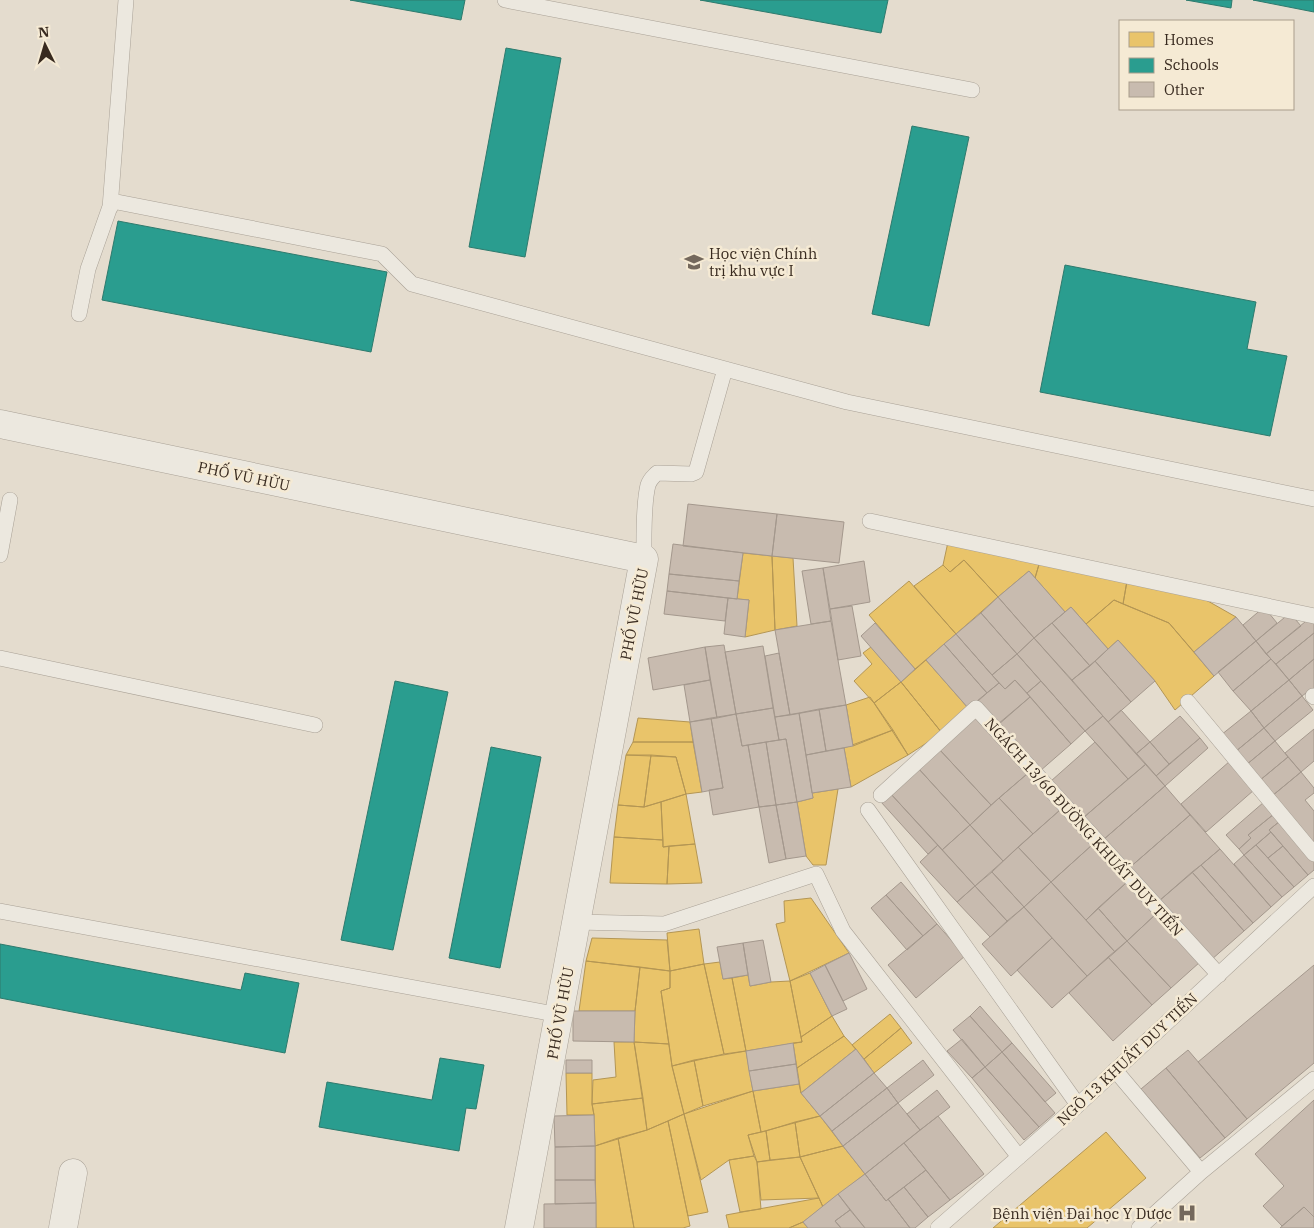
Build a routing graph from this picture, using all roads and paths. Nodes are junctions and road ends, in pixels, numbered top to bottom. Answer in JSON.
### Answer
{"nodes":[{"id":1,"x":126,"y":0,"type":"edge"},
{"id":2,"x":505,"y":0,"type":"edge"},
{"id":3,"x":972,"y":90,"type":"dead end"},
{"id":4,"x":110,"y":208,"type":"junction"},
{"id":5,"x":79,"y":314,"type":"dead end"},
{"id":6,"x":725,"y":369,"type":"junction"},
{"id":7,"x":0,"y":424,"type":"edge"},
{"id":8,"x":1314,"y":499,"type":"edge"},
{"id":9,"x":10,"y":500,"type":"dead end"},
{"id":10,"x":870,"y":521,"type":"dead end"},
{"id":11,"x":0,"y":555,"type":"edge"},
{"id":12,"x":644,"y":559,"type":"junction"},
{"id":13,"x":1314,"y":616,"type":"edge"},
{"id":14,"x":0,"y":658,"type":"edge"},
{"id":15,"x":1188,"y":702,"type":"dead end"},
{"id":16,"x":315,"y":725,"type":"dead end"},
{"id":17,"x":881,"y":795,"type":"dead end"},
{"id":18,"x":868,"y":810,"type":"dead end"},
{"id":19,"x":1314,"y":854,"type":"edge"},
{"id":20,"x":1314,"y":886,"type":"edge"},
{"id":21,"x":0,"y":911,"type":"edge"},
{"id":22,"x":576,"y":922,"type":"junction"},
{"id":23,"x":1219,"y":975,"type":"junction"},
{"id":24,"x":560,"y":1015,"type":"junction"},
{"id":25,"x":1116,"y":1070,"type":"junction"},
{"id":26,"x":1314,"y":1079,"type":"edge"},
{"id":27,"x":1078,"y":1105,"type":"junction"},
{"id":28,"x":1019,"y":1157,"type":"junction"},
{"id":29,"x":1202,"y":1172,"type":"junction"},
{"id":30,"x":73,"y":1173,"type":"dead end"},
{"id":31,"x":63,"y":1228,"type":"edge"},
{"id":32,"x":519,"y":1228,"type":"edge"},
{"id":33,"x":938,"y":1228,"type":"edge"},
{"id":34,"x":1139,"y":1228,"type":"edge"}],
"edges":[{"from":1,"to":4,"type":"lane"},
{"from":2,"to":3,"type":"lane"},
{"from":4,"to":5,"type":"lane"},
{"from":4,"to":6,"type":"lane"},
{"from":6,"to":8,"type":"lane"},
{"from":6,"to":12,"type":"lane"},
{"from":7,"to":12,"type":"street","name":"PHỐ VŨ HỮU"},
{"from":9,"to":11,"type":"lane"},
{"from":10,"to":13,"type":"lane"},
{"from":12,"to":22,"type":"street","name":"PHỐ VŨ HỮU"},
{"from":14,"to":16,"type":"lane"},
{"from":15,"to":19,"type":"lane"},
{"from":17,"to":23,"type":"lane","name":"NGÁCH 13/60 ĐƯỜNG KHUẤT DUY TIẾN"},
{"from":18,"to":27,"type":"lane"},
{"from":20,"to":23,"type":"lane","name":"NGÕ 13 KHUẤT DUY TIẾN"},
{"from":21,"to":24,"type":"lane"},
{"from":22,"to":24,"type":"street","name":"PHỐ VŨ HỮU"},
{"from":22,"to":28,"type":"lane"},
{"from":23,"to":25,"type":"lane","name":"NGÕ 13 KHUẤT DUY TIẾN"},
{"from":24,"to":32,"type":"street","name":"PHỐ VŨ HỮU"},
{"from":25,"to":27,"type":"lane","name":"NGÕ 13 KHUẤT DUY TIẾN"},
{"from":25,"to":29,"type":"lane"},
{"from":26,"to":29,"type":"lane"},
{"from":27,"to":28,"type":"lane","name":"NGÕ 13 KHUẤT DUY TIẾN"},
{"from":28,"to":33,"type":"lane","name":"NGÕ 13 KHUẤT DUY TIẾN"},
{"from":29,"to":34,"type":"lane"},
{"from":30,"to":31,"type":"street"}]}
